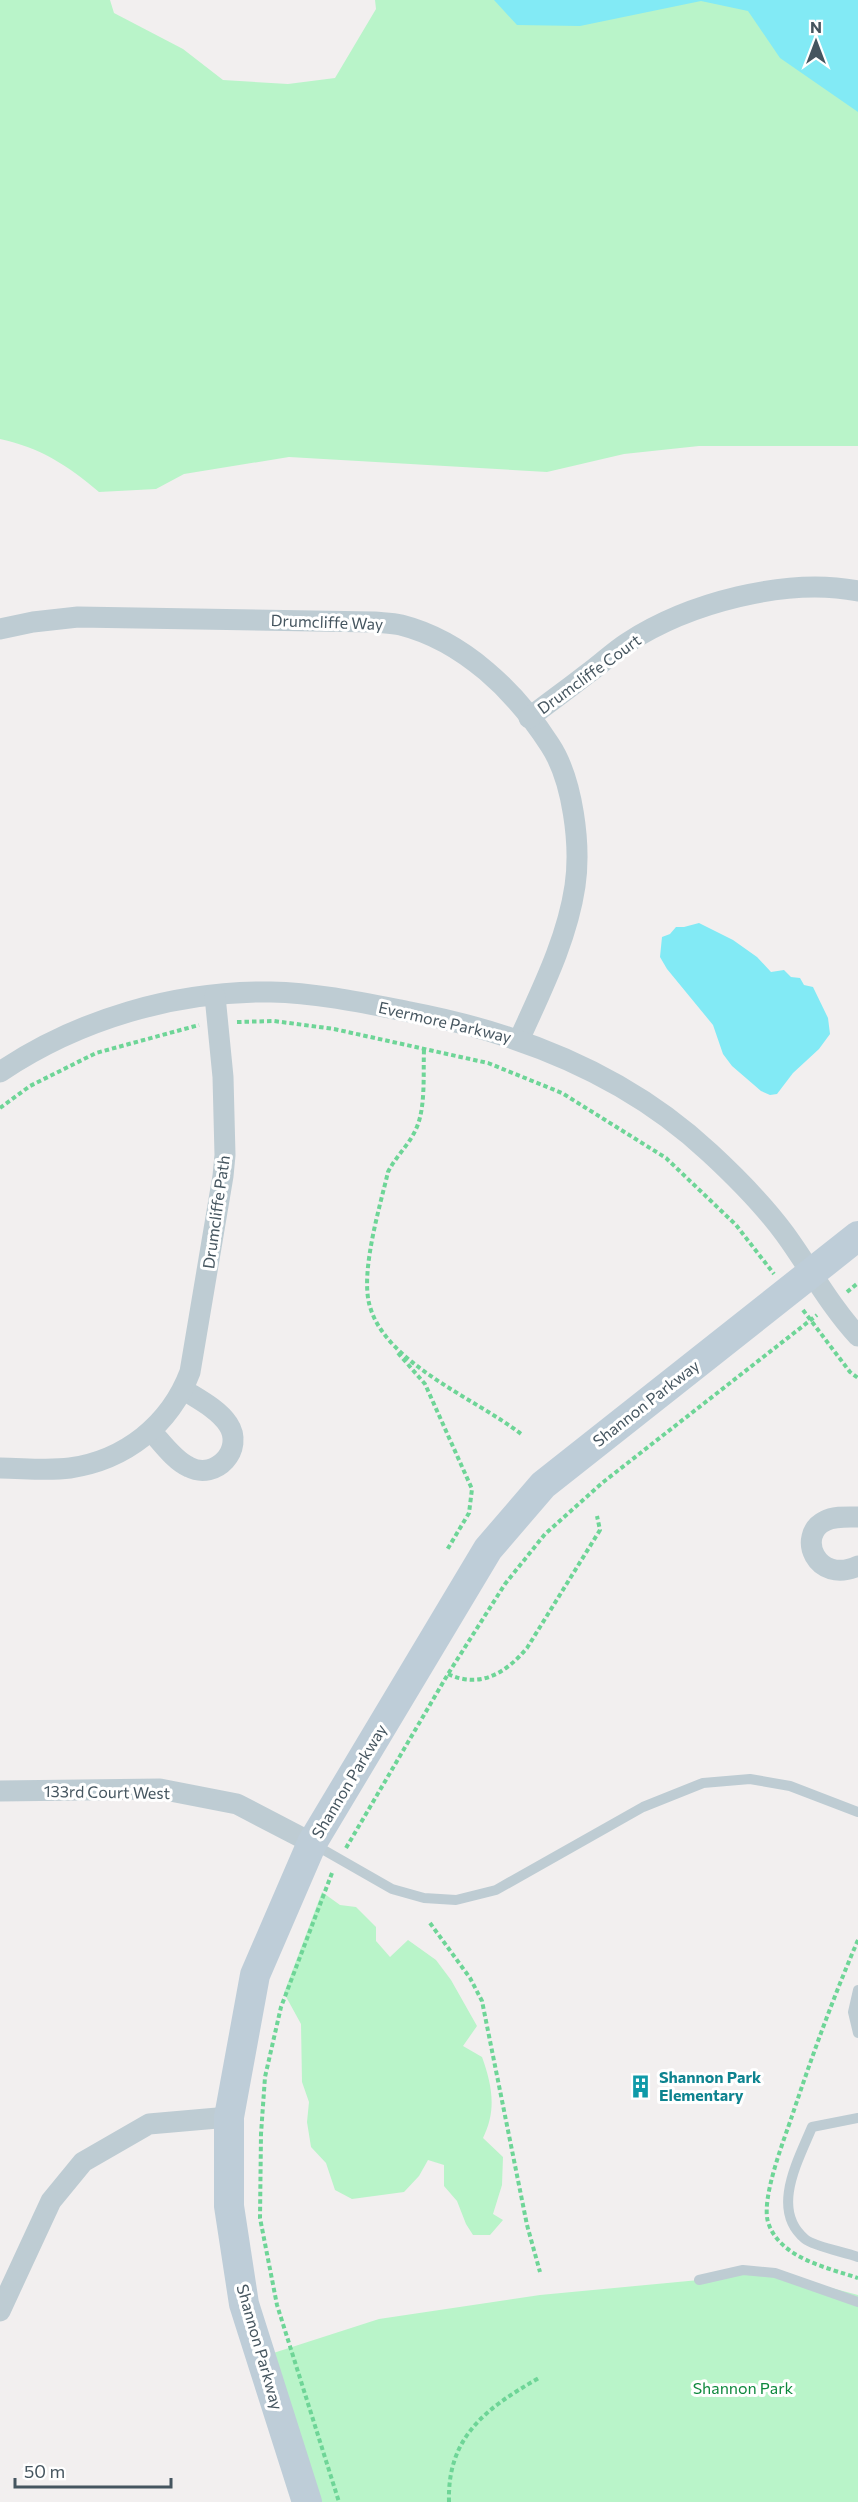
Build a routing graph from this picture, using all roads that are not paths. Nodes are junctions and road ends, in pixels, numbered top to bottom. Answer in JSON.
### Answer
{"nodes":[{"id":1,"x":858,"y":591,"type":"edge"},
{"id":2,"x":0,"y":629,"type":"edge"},
{"id":3,"x":529,"y":718,"type":"junction"},
{"id":4,"x":215,"y":996,"type":"junction"},
{"id":5,"x":519,"y":1040,"type":"junction"},
{"id":6,"x":0,"y":1072,"type":"edge"},
{"id":7,"x":858,"y":1236,"type":"edge"},
{"id":8,"x":812,"y":1273,"type":"junction"},
{"id":9,"x":858,"y":1336,"type":"edge"},
{"id":10,"x":184,"y":1390,"type":"junction"},
{"id":11,"x":152,"y":1432,"type":"junction"},
{"id":12,"x":0,"y":1468,"type":"edge"},
{"id":13,"x":858,"y":1517,"type":"edge"},
{"id":14,"x":858,"y":1566,"type":"edge"},
{"id":15,"x":0,"y":1791,"type":"edge"},
{"id":16,"x":858,"y":1812,"type":"edge"},
{"id":17,"x":312,"y":1843,"type":"junction"},
{"id":18,"x":858,"y":1990,"type":"edge"},
{"id":19,"x":858,"y":2033,"type":"edge"},
{"id":20,"x":230,"y":2117,"type":"junction"},
{"id":21,"x":858,"y":2118,"type":"edge"},
{"id":22,"x":858,"y":2257,"type":"edge"},
{"id":23,"x":699,"y":2280,"type":"dead end"},
{"id":24,"x":858,"y":2302,"type":"edge"},
{"id":25,"x":0,"y":2311,"type":"edge"},
{"id":26,"x":307,"y":2502,"type":"edge"}],
"edges":[{"from":1,"to":3,"type":"street","name":"Drumcliffe Court"},
{"from":2,"to":3,"type":"street","name":"Drumcliffe Way"},
{"from":3,"to":5,"type":"street","name":"Drumcliffe Way"},
{"from":4,"to":5,"type":"street","name":"Evermore Parkway"},
{"from":4,"to":6,"type":"street","name":"Evermore Parkway"},
{"from":4,"to":10,"type":"street","name":"Drumcliffe Path"},
{"from":5,"to":8,"type":"street","name":"Evermore Parkway"},
{"from":7,"to":8,"type":"street","name":"Shannon Parkway"},
{"from":8,"to":9,"type":"street","name":"Evermore Parkway"},
{"from":8,"to":17,"type":"street","name":"Shannon Parkway"},
{"from":10,"to":11,"type":"street","name":"Drumcliffe Path"},
{"from":10,"to":11,"type":"street"},
{"from":11,"to":12,"type":"street","name":"Drumcliffe Path"},
{"from":13,"to":14,"type":"street"},
{"from":15,"to":17,"type":"street","name":"133rd Court West"},
{"from":16,"to":17,"type":"lane"},
{"from":17,"to":20,"type":"street","name":"Shannon Parkway"},
{"from":18,"to":19,"type":"lane"},
{"from":20,"to":25,"type":"street"},
{"from":20,"to":26,"type":"street","name":"Shannon Parkway"},
{"from":21,"to":22,"type":"lane"},
{"from":23,"to":24,"type":"lane"}]}
